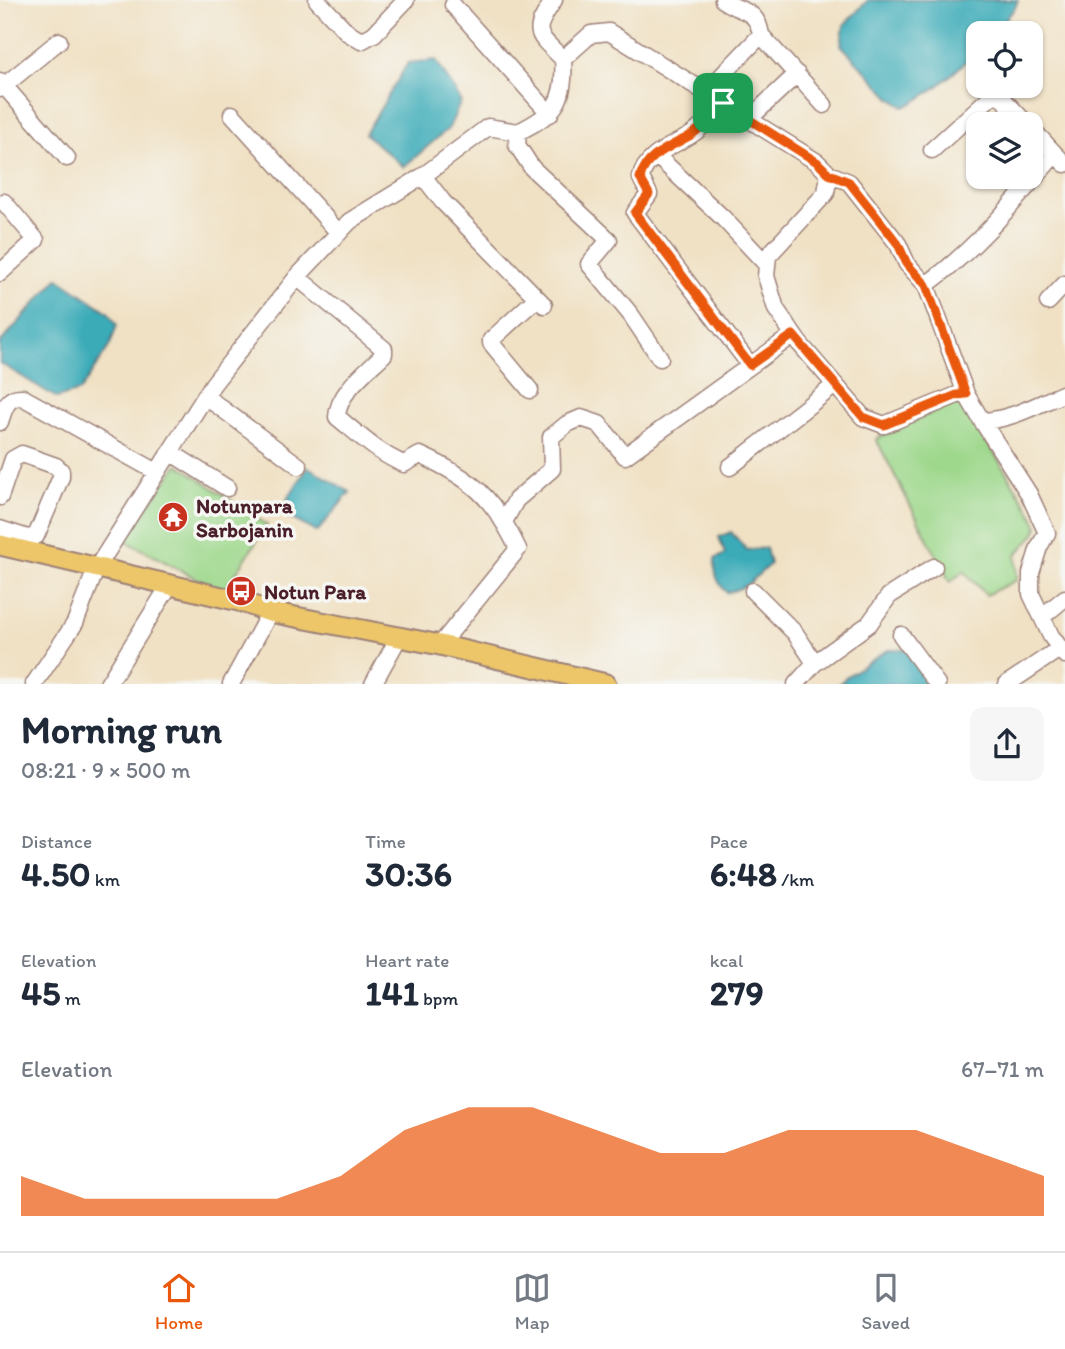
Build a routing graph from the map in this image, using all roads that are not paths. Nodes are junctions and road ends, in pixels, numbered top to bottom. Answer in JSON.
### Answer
{"nodes":[{"id":1,"x":317,"y":0,"type":"edge"},
{"id":2,"x":406,"y":0,"type":"edge"},
{"id":3,"x":554,"y":0,"type":"edge"},
{"id":4,"x":723,"y":0,"type":"edge"},
{"id":5,"x":453,"y":5,"type":"dead end"},
{"id":6,"x":761,"y":34,"type":"junction"},
{"id":7,"x":60,"y":41,"type":"dead end"},
{"id":8,"x":563,"y":59,"type":"junction"},
{"id":9,"x":797,"y":74,"type":"junction"},
{"id":10,"x":2,"y":85,"type":"edge"},
{"id":11,"x":706,"y":92,"type":"junction"},
{"id":12,"x":723,"y":103,"type":"junction"},
{"id":13,"x":824,"y":106,"type":"dead end"},
{"id":14,"x":974,"y":112,"type":"edge"},
{"id":15,"x":1015,"y":112,"type":"edge"},
{"id":16,"x":232,"y":114,"type":"dead end"},
{"id":17,"x":550,"y":114,"type":"junction"},
{"id":18,"x":749,"y":119,"type":"junction"},
{"id":19,"x":966,"y":119,"type":"edge"},
{"id":20,"x":518,"y":131,"type":"junction"},
{"id":21,"x":1043,"y":140,"type":"edge"},
{"id":22,"x":932,"y":150,"type":"dead end"},
{"id":23,"x":657,"y":156,"type":"junction"},
{"id":24,"x":67,"y":158,"type":"dead end"},
{"id":25,"x":1062,"y":160,"type":"edge"},
{"id":26,"x":829,"y":174,"type":"junction"},
{"id":27,"x":423,"y":176,"type":"junction"},
{"id":28,"x":4,"y":202,"type":"dead end"},
{"id":29,"x":339,"y":233,"type":"junction"},
{"id":30,"x":767,"y":265,"type":"junction"},
{"id":31,"x":0,"y":273,"type":"edge"},
{"id":32,"x":297,"y":277,"type":"junction"},
{"id":33,"x":1065,"y":284,"type":"edge"},
{"id":34,"x":926,"y":285,"type":"junction"},
{"id":35,"x":1048,"y":302,"type":"dead end"},
{"id":36,"x":793,"y":335,"type":"junction"},
{"id":37,"x":660,"y":358,"type":"dead end"},
{"id":38,"x":750,"y":365,"type":"junction"},
{"id":39,"x":835,"y":384,"type":"junction"},
{"id":40,"x":530,"y":390,"type":"dead end"},
{"id":41,"x":1065,"y":393,"type":"edge"},
{"id":42,"x":966,"y":394,"type":"junction"},
{"id":43,"x":205,"y":396,"type":"junction"},
{"id":44,"x":982,"y":421,"type":"junction"},
{"id":45,"x":0,"y":422,"type":"edge"},
{"id":46,"x":170,"y":452,"type":"junction"},
{"id":47,"x":299,"y":466,"type":"dead end"},
{"id":48,"x":730,"y":467,"type":"dead end"},
{"id":49,"x":157,"y":472,"type":"junction"},
{"id":50,"x":227,"y":488,"type":"dead end"},
{"id":51,"x":0,"y":497,"type":"edge"},
{"id":52,"x":505,"y":520,"type":"junction"},
{"id":53,"x":0,"y":528,"type":"edge"},
{"id":54,"x":0,"y":545,"type":"edge"},
{"id":55,"x":934,"y":567,"type":"dead end"},
{"id":56,"x":96,"y":569,"type":"junction"},
{"id":57,"x":169,"y":586,"type":"junction"},
{"id":58,"x":753,"y":592,"type":"dead end"},
{"id":59,"x":1065,"y":598,"type":"edge"},
{"id":60,"x":270,"y":612,"type":"junction"},
{"id":61,"x":1043,"y":616,"type":"junction"},
{"id":62,"x":901,"y":635,"type":"dead end"},
{"id":63,"x":399,"y":638,"type":"junction"},
{"id":64,"x":440,"y":645,"type":"junction"},
{"id":65,"x":1062,"y":652,"type":"edge"},
{"id":66,"x":815,"y":663,"type":"junction"},
{"id":67,"x":34,"y":684,"type":"edge"},
{"id":68,"x":108,"y":684,"type":"edge"},
{"id":69,"x":231,"y":684,"type":"edge"},
{"id":70,"x":373,"y":684,"type":"edge"},
{"id":71,"x":606,"y":684,"type":"edge"},
{"id":72,"x":796,"y":684,"type":"edge"},
{"id":73,"x":937,"y":684,"type":"edge"},
{"id":74,"x":1007,"y":684,"type":"edge"}],
"edges":[{"from":1,"to":2,"type":"street"},
{"from":3,"to":8,"type":"street"},
{"from":4,"to":6,"type":"street"},
{"from":5,"to":17,"type":"street"},
{"from":6,"to":9,"type":"street"},
{"from":6,"to":11,"type":"street"},
{"from":7,"to":10,"type":"street"},
{"from":8,"to":11,"type":"street"},
{"from":8,"to":17,"type":"street"},
{"from":9,"to":13,"type":"street"},
{"from":9,"to":18,"type":"street"},
{"from":10,"to":24,"type":"street"},
{"from":11,"to":12,"type":"street"},
{"from":12,"to":18,"type":"street"},
{"from":12,"to":23,"type":"street"},
{"from":14,"to":15,"type":"street"},
{"from":16,"to":29,"type":"street"},
{"from":17,"to":20,"type":"street"},
{"from":18,"to":26,"type":"street"},
{"from":19,"to":22,"type":"street"},
{"from":20,"to":27,"type":"street"},
{"from":20,"to":37,"type":"street"},
{"from":21,"to":25,"type":"street"},
{"from":23,"to":30,"type":"street"},
{"from":23,"to":38,"type":"street"},
{"from":25,"to":34,"type":"street"},
{"from":26,"to":30,"type":"street"},
{"from":26,"to":34,"type":"street"},
{"from":27,"to":29,"type":"street"},
{"from":27,"to":40,"type":"street"},
{"from":28,"to":31,"type":"street"},
{"from":29,"to":32,"type":"street"},
{"from":30,"to":36,"type":"street"},
{"from":32,"to":43,"type":"street"},
{"from":32,"to":52,"type":"street"},
{"from":33,"to":35,"type":"street"},
{"from":34,"to":42,"type":"street"},
{"from":36,"to":38,"type":"street"},
{"from":36,"to":39,"type":"street"},
{"from":38,"to":52,"type":"street"},
{"from":39,"to":42,"type":"street"},
{"from":39,"to":48,"type":"street"},
{"from":41,"to":44,"type":"street"},
{"from":42,"to":44,"type":"street"},
{"from":43,"to":46,"type":"street"},
{"from":43,"to":47,"type":"street"},
{"from":44,"to":61,"type":"street"},
{"from":45,"to":49,"type":"street"},
{"from":46,"to":49,"type":"street"},
{"from":46,"to":50,"type":"street"},
{"from":49,"to":56,"type":"street"},
{"from":51,"to":53,"type":"street"},
{"from":52,"to":64,"type":"street"},
{"from":54,"to":56,"type":"main road"},
{"from":55,"to":66,"type":"street"},
{"from":56,"to":57,"type":"main road"},
{"from":56,"to":67,"type":"street"},
{"from":57,"to":60,"type":"main road"},
{"from":57,"to":68,"type":"street"},
{"from":58,"to":66,"type":"street"},
{"from":59,"to":61,"type":"street"},
{"from":60,"to":63,"type":"main road"},
{"from":60,"to":69,"type":"street"},
{"from":61,"to":65,"type":"street"},
{"from":62,"to":73,"type":"street"},
{"from":63,"to":64,"type":"main road"},
{"from":63,"to":70,"type":"street"},
{"from":64,"to":71,"type":"main road"},
{"from":65,"to":74,"type":"street"},
{"from":66,"to":72,"type":"street"}]}
